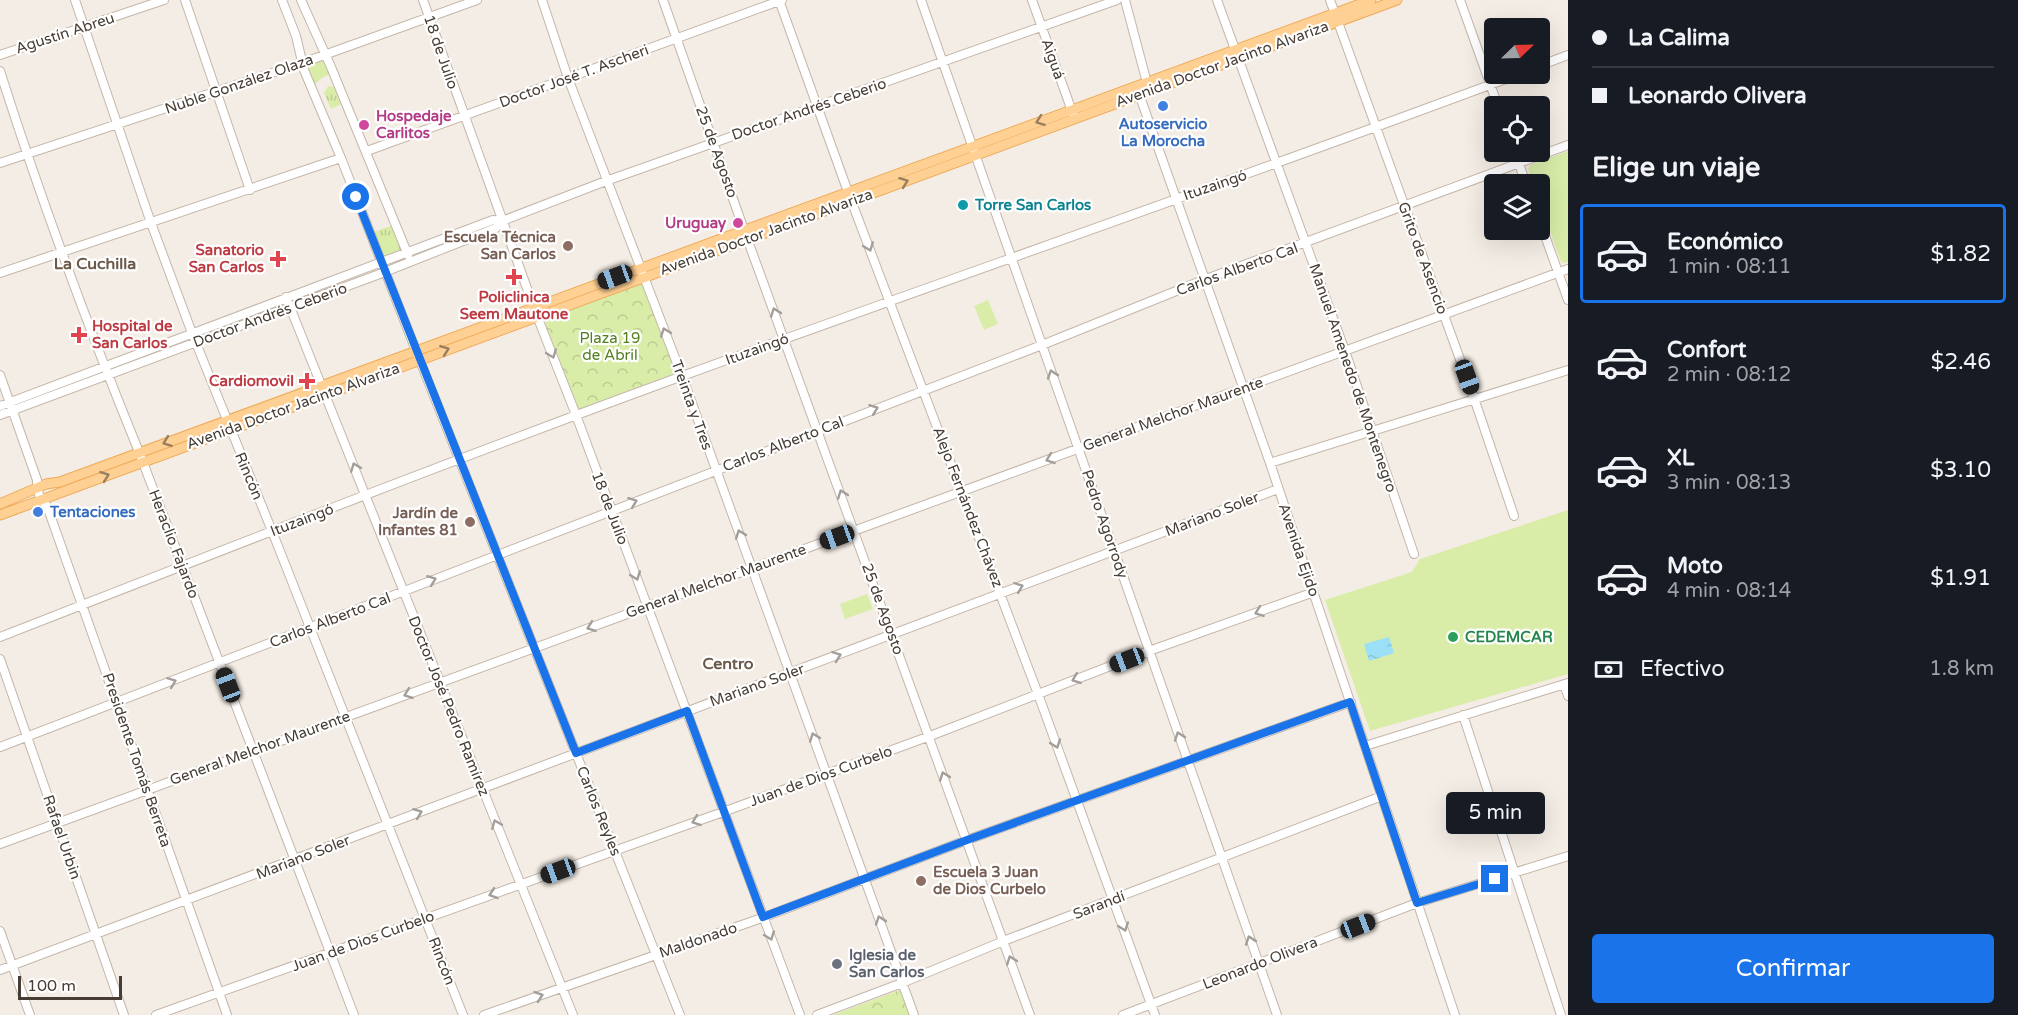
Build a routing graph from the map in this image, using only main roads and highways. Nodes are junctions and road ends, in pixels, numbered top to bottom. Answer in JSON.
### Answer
{"nodes":[{"id":1,"x":1371,"y":0,"type":"edge"},
{"id":2,"x":1397,"y":0,"type":"edge"},
{"id":3,"x":1336,"y":17,"type":"junction"},
{"id":4,"x":1236,"y":54,"type":"junction"},
{"id":5,"x":1138,"y":91,"type":"junction"},
{"id":6,"x":324,"y":390,"type":"junction"},
{"id":7,"x":0,"y":504,"type":"edge"},
{"id":8,"x":0,"y":515,"type":"edge"}],
"edges":[{"from":1,"to":3,"type":"main road","name":"Avenida Doctor Jacinto Alvariza"},
{"from":2,"to":3,"type":"main road","name":"Avenida Doctor Jacinto Alvariza"},
{"from":3,"to":4,"type":"main road","name":"Avenida Doctor Jacinto Alvariza"},
{"from":4,"to":5,"type":"main road","name":"Avenida Doctor Jacinto Alvariza"},
{"from":4,"to":5,"type":"main road","name":"Avenida Doctor Jacinto Alvariza"},
{"from":5,"to":6,"type":"main road","name":"Avenida Doctor Jacinto Alvariza"},
{"from":6,"to":7,"type":"main road","name":"Avenida Doctor Jacinto Alvariza","one_way":true},
{"from":8,"to":6,"type":"main road","name":"Avenida Doctor Jacinto Alvariza","one_way":true}]}
